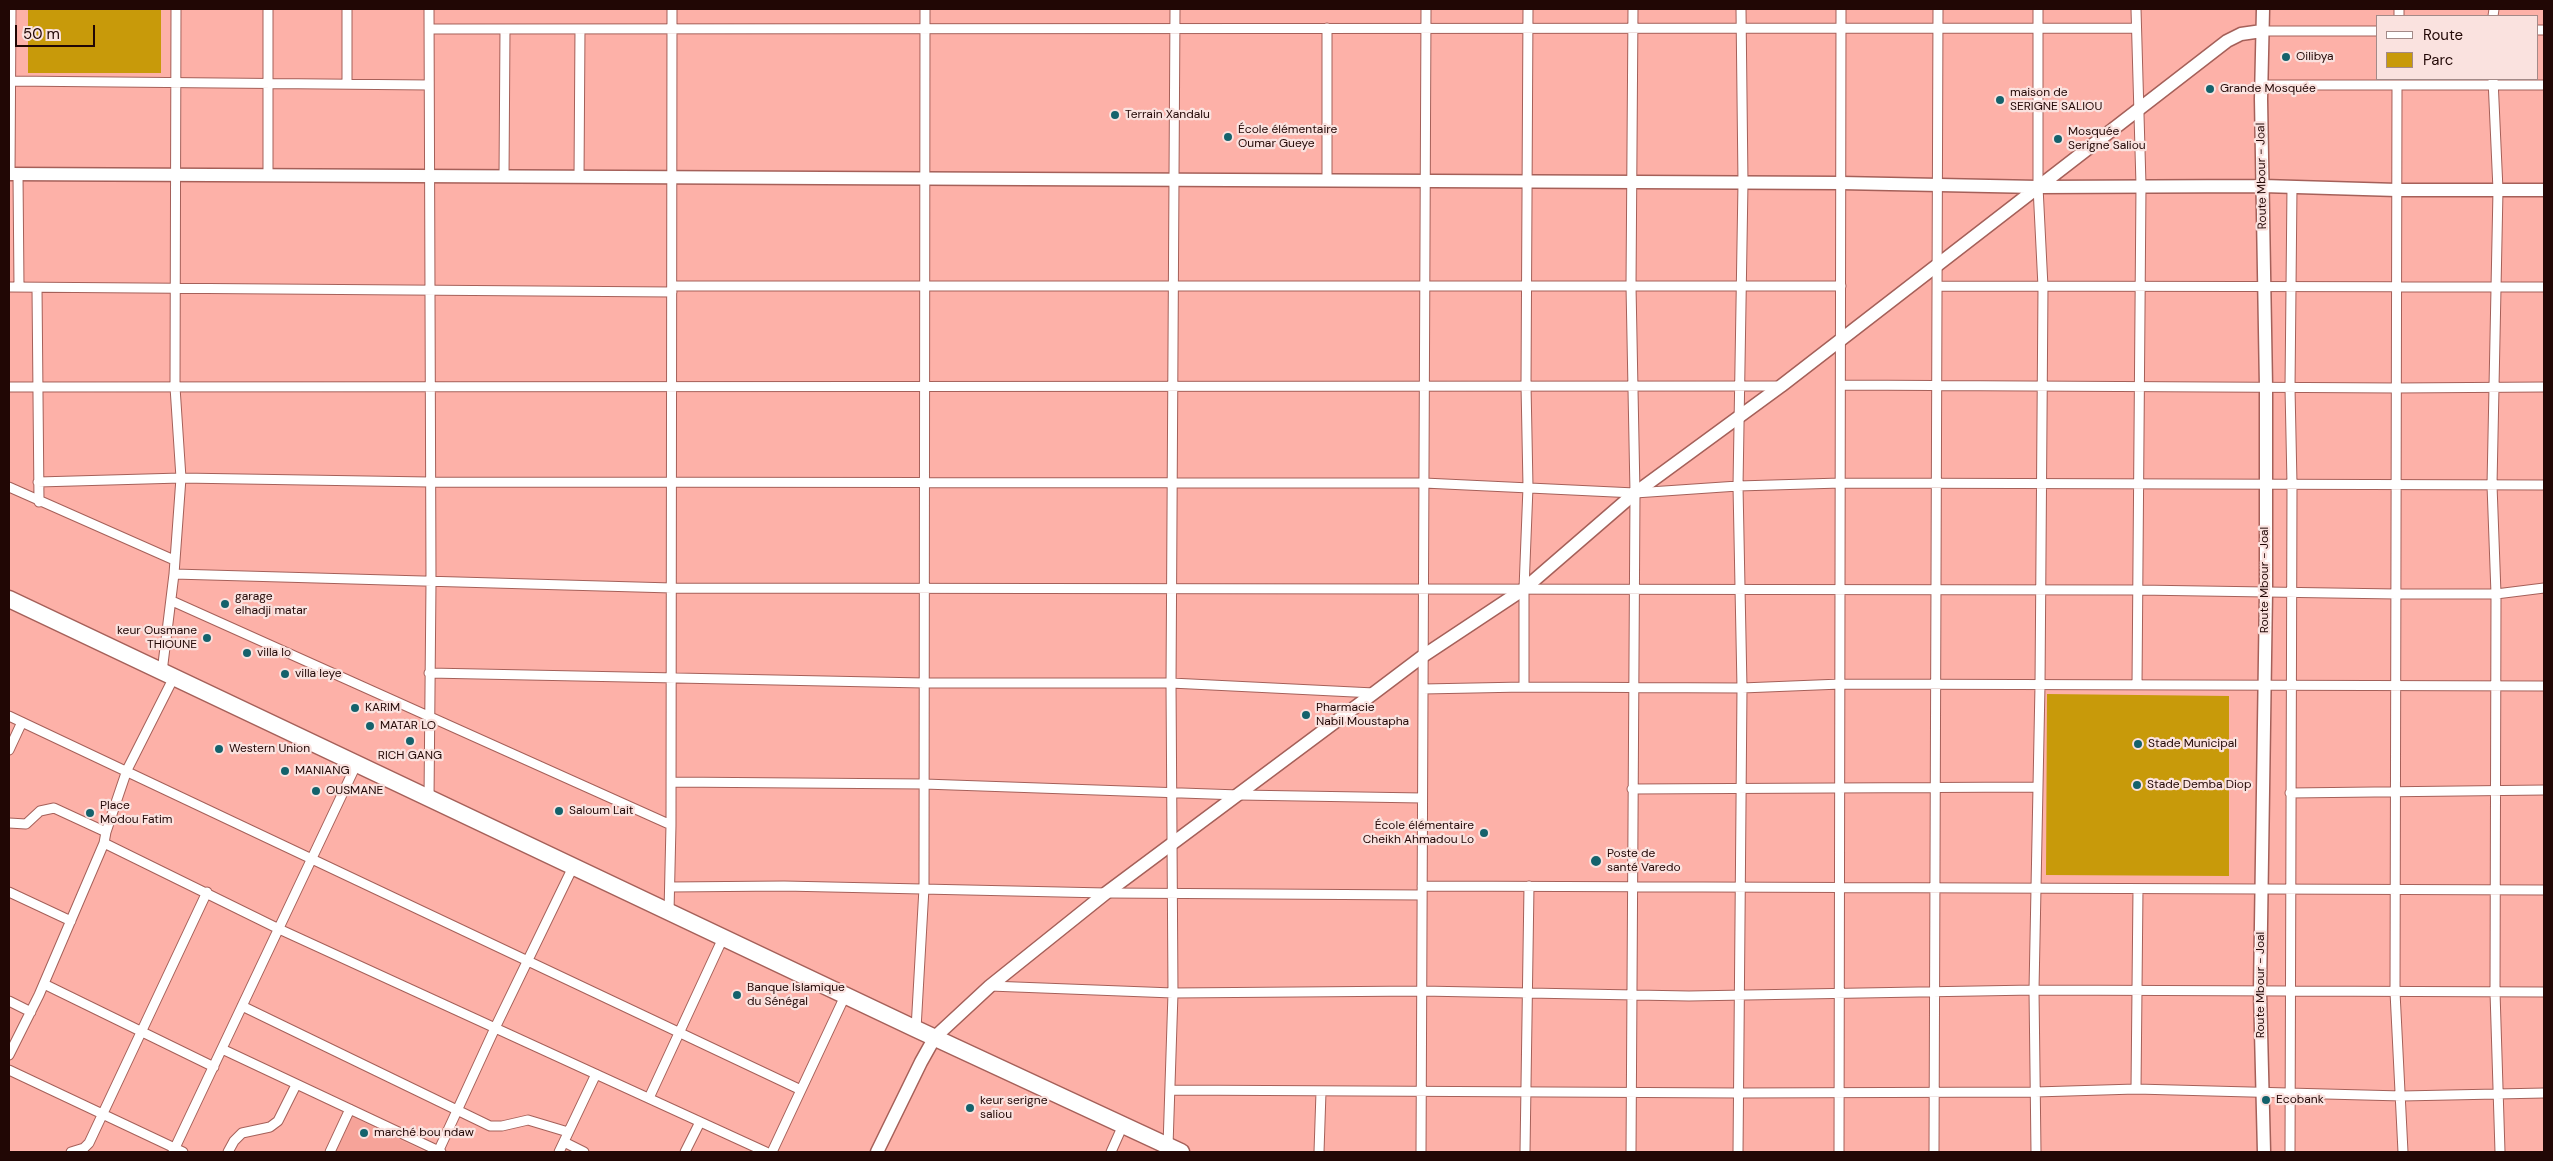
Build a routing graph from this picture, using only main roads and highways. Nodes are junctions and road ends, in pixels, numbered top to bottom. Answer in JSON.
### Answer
{"nodes":[{"id":1,"x":2263,"y":9,"type":"edge"},
{"id":2,"x":2262,"y":31,"type":"junction"},
{"id":3,"x":12,"y":174,"type":"edge"},
{"id":4,"x":2263,"y":186,"type":"junction"},
{"id":5,"x":2038,"y":187,"type":"junction"},
{"id":6,"x":2544,"y":190,"type":"edge"},
{"id":7,"x":9,"y":599,"type":"edge"},
{"id":8,"x":935,"y":1037,"type":"junction"},
{"id":9,"x":1175,"y":1149,"type":"edge"},
{"id":10,"x":877,"y":1152,"type":"edge"},
{"id":11,"x":2264,"y":1152,"type":"edge"}],
"edges":[{"from":1,"to":2,"type":"main road","name":"Route Mbour - Joal"},
{"from":2,"to":4,"type":"main road","name":"Route Mbour - Joal"},
{"from":2,"to":5,"type":"main road"},
{"from":3,"to":5,"type":"main road"},
{"from":4,"to":5,"type":"main road"},
{"from":4,"to":6,"type":"main road"},
{"from":4,"to":11,"type":"main road","name":"Route Mbour - Joal"},
{"from":5,"to":8,"type":"main road"},
{"from":7,"to":8,"type":"highway"},
{"from":8,"to":9,"type":"highway"},
{"from":8,"to":10,"type":"main road"}]}
